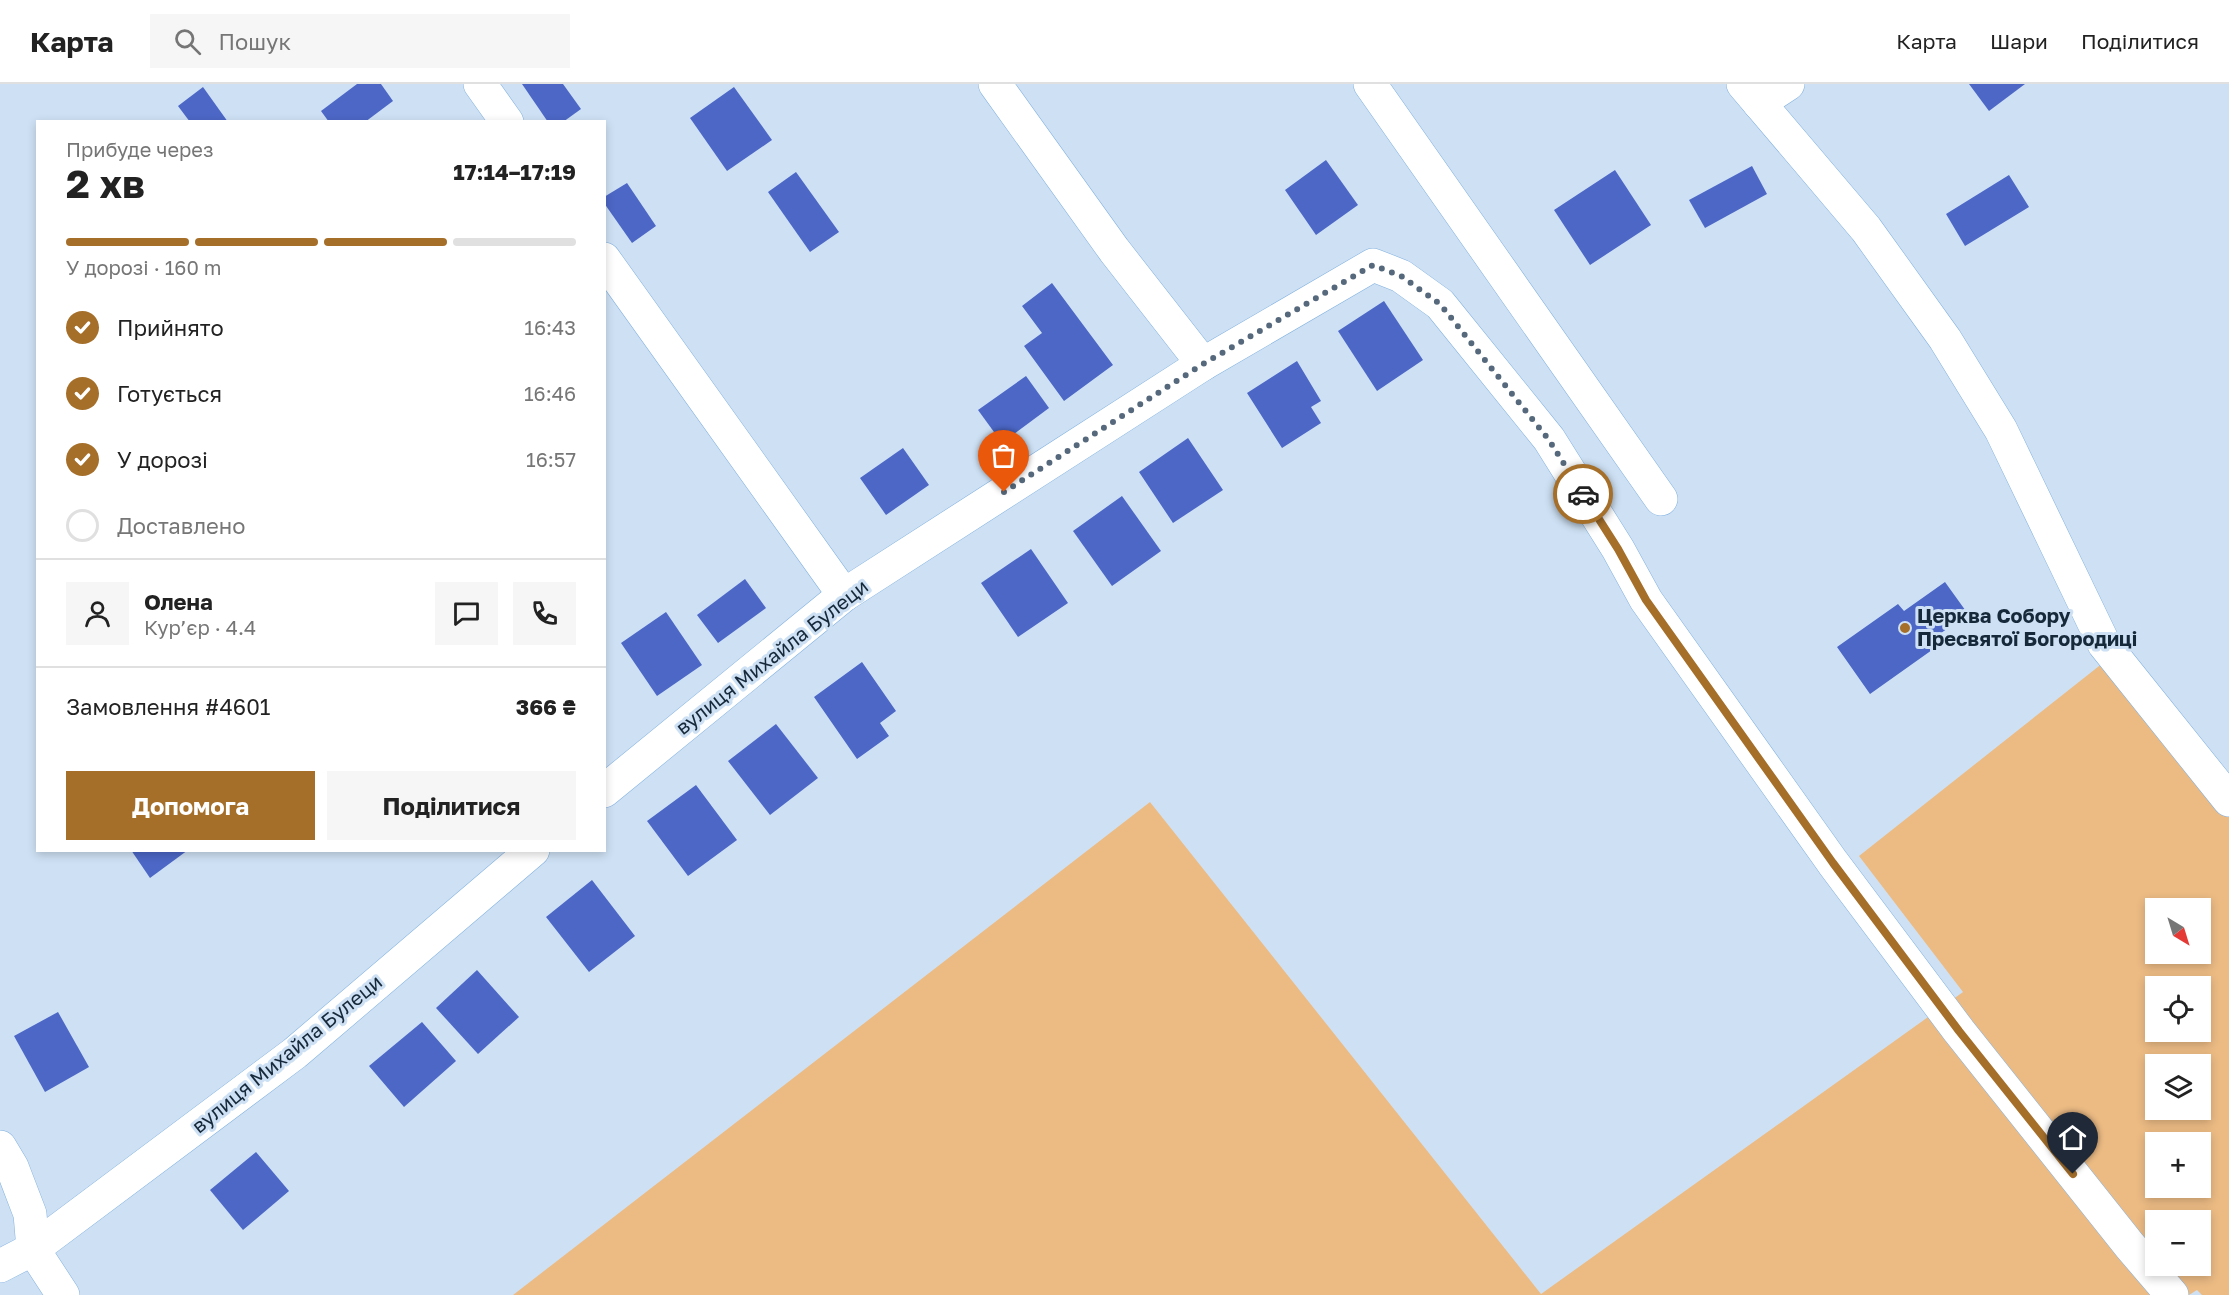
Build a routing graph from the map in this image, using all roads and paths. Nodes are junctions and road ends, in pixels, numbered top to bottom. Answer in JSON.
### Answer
{"nodes":[{"id":1,"x":480,"y":84,"type":"edge"},
{"id":2,"x":995,"y":84,"type":"edge"},
{"id":3,"x":1370,"y":84,"type":"edge"},
{"id":4,"x":1788,"y":84,"type":"edge"},
{"id":5,"x":1751,"y":94,"type":"edge"},
{"id":6,"x":506,"y":120,"type":"edge"},
{"id":7,"x":606,"y":262,"type":"edge"},
{"id":8,"x":1203,"y":364,"type":"junction"},
{"id":9,"x":1661,"y":499,"type":"dead end"},
{"id":10,"x":844,"y":595,"type":"junction"},
{"id":11,"x":606,"y":789,"type":"edge"},
{"id":12,"x":2229,"y":800,"type":"edge"},
{"id":13,"x":531,"y":852,"type":"edge"},
{"id":14,"x":0,"y":1147,"type":"edge"},
{"id":15,"x":33,"y":1249,"type":"junction"},
{"id":16,"x":0,"y":1266,"type":"edge"},
{"id":17,"x":63,"y":1295,"type":"edge"},
{"id":18,"x":2172,"y":1295,"type":"edge"}],
"edges":[{"from":1,"to":6,"type":"street"},
{"from":2,"to":8,"type":"street"},
{"from":3,"to":9,"type":"street"},
{"from":4,"to":5,"type":"street"},
{"from":5,"to":12,"type":"street"},
{"from":7,"to":10,"type":"street"},
{"from":8,"to":10,"type":"street","name":"вулиця Михайла Булеци"},
{"from":8,"to":18,"type":"street","name":"вулиця Михайла Булеци"},
{"from":10,"to":11,"type":"street","name":"вулиця Михайла Булеци"},
{"from":13,"to":15,"type":"street","name":"вулиця Михайла Булеци"},
{"from":14,"to":15,"type":"street"},
{"from":15,"to":16,"type":"street","name":"вулиця Михайла Булеци"},
{"from":15,"to":17,"type":"street"}]}
